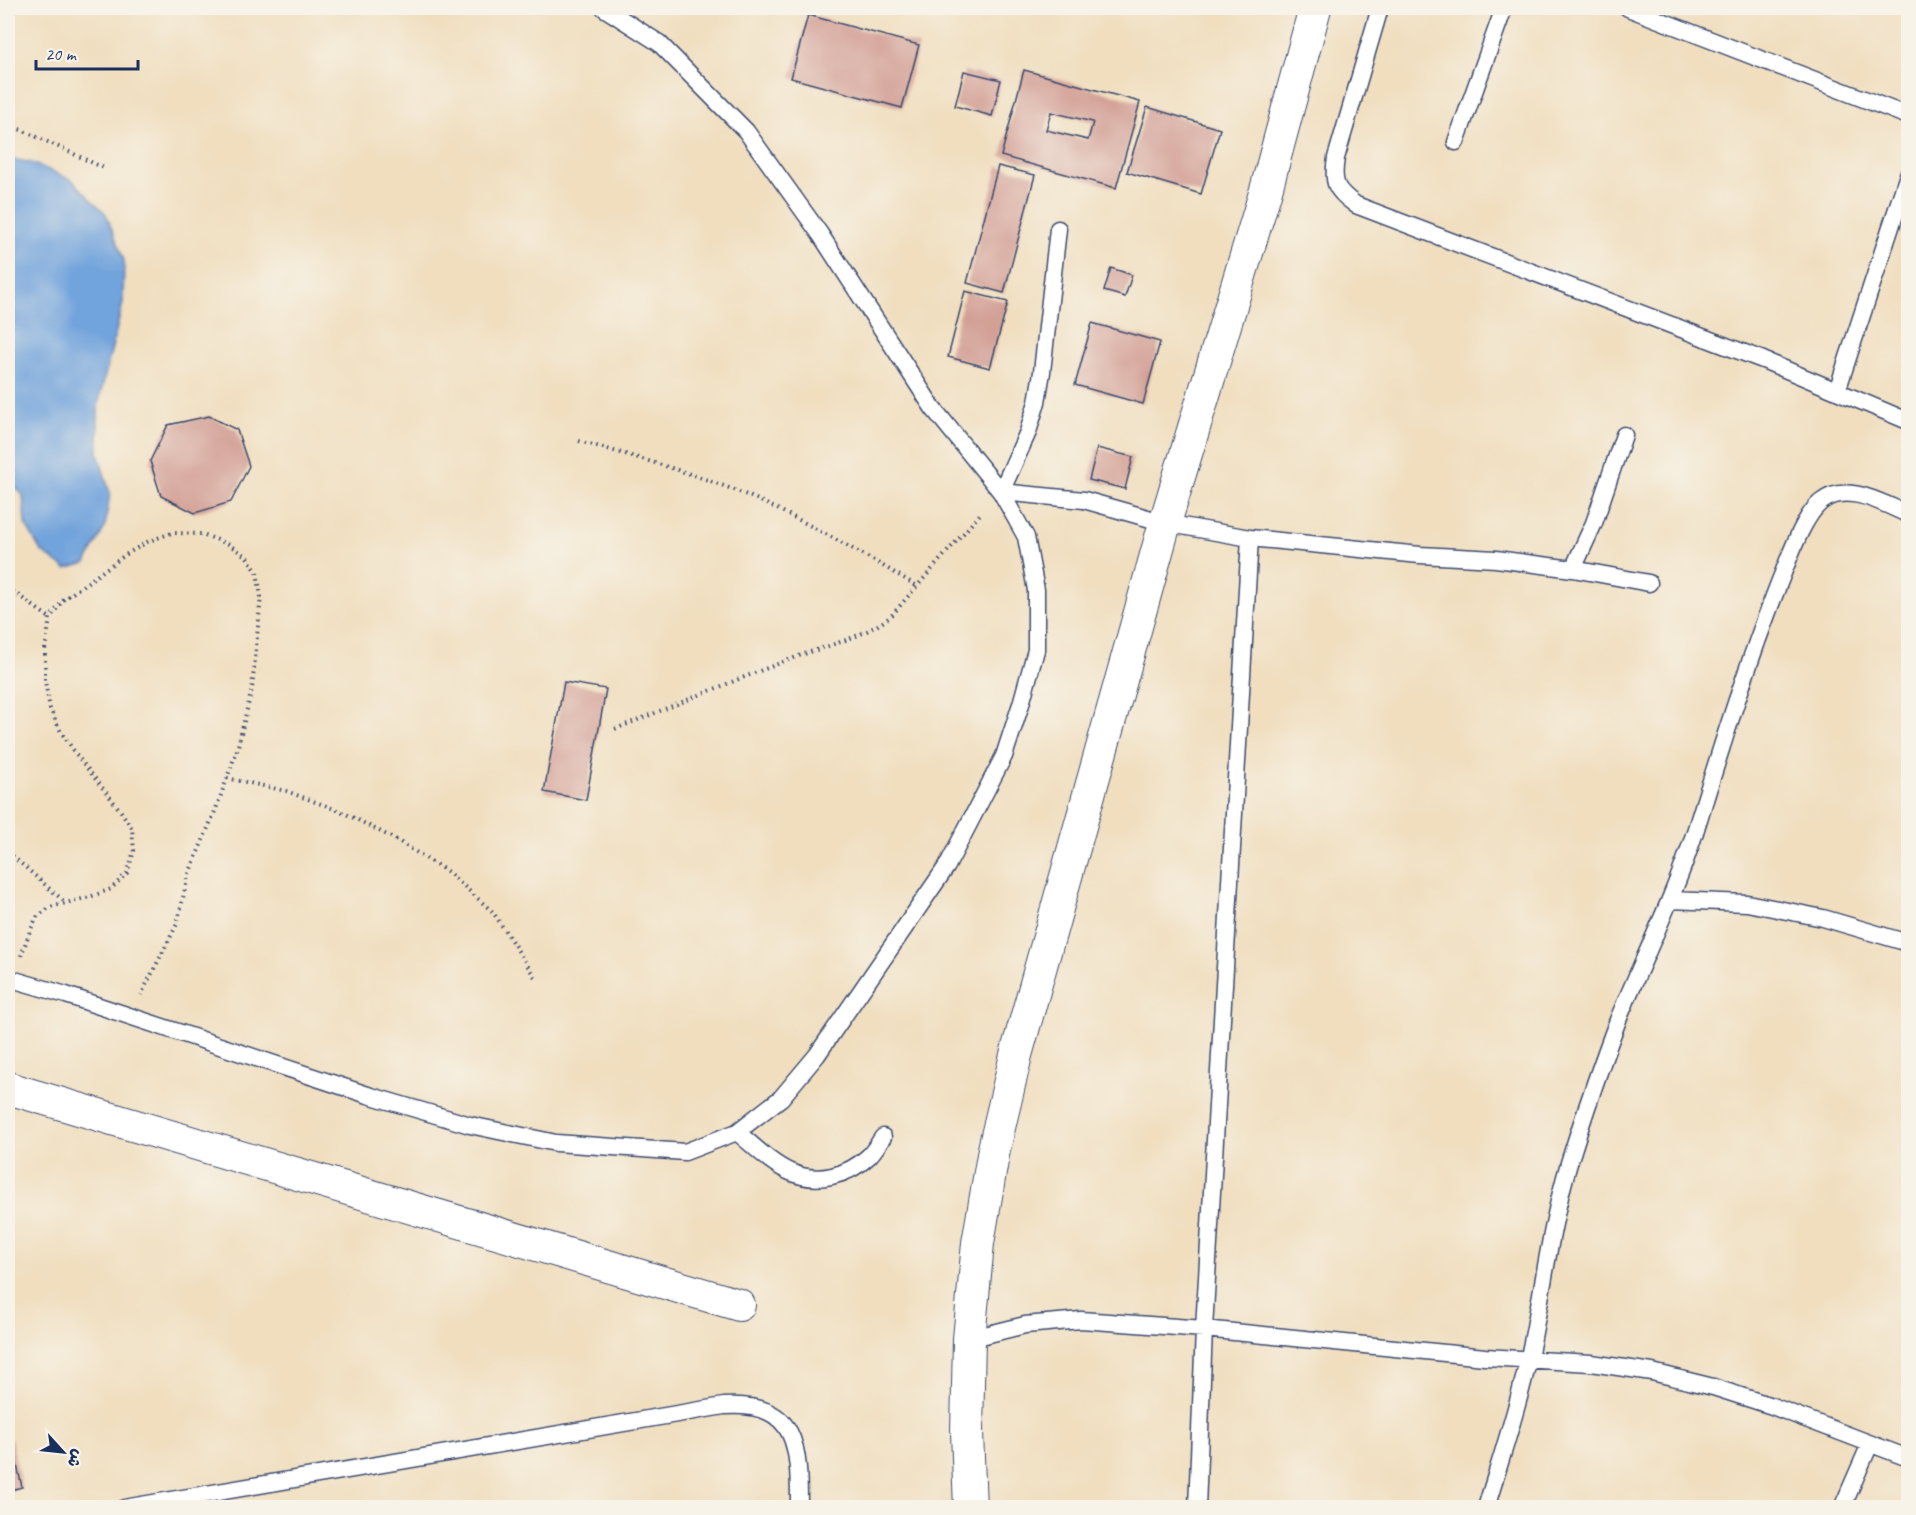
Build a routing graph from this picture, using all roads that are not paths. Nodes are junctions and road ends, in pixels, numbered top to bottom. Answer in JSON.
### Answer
{"nodes":[{"id":1,"x":604,"y":8,"type":"edge"},
{"id":2,"x":1315,"y":8,"type":"edge"},
{"id":3,"x":1380,"y":8,"type":"edge"},
{"id":4,"x":1504,"y":8,"type":"edge"},
{"id":5,"x":1628,"y":8,"type":"edge"},
{"id":6,"x":1908,"y":116,"type":"edge"},
{"id":7,"x":1456,"y":142,"type":"dead end"},
{"id":8,"x":1908,"y":175,"type":"edge"},
{"id":9,"x":1058,"y":229,"type":"dead end"},
{"id":10,"x":1837,"y":391,"type":"junction"},
{"id":11,"x":1908,"y":421,"type":"edge"},
{"id":12,"x":1624,"y":435,"type":"dead end"},
{"id":13,"x":1001,"y":492,"type":"junction"},
{"id":14,"x":1908,"y":514,"type":"edge"},
{"id":15,"x":1165,"y":523,"type":"junction"},
{"id":16,"x":1250,"y":538,"type":"junction"},
{"id":17,"x":1573,"y":569,"type":"junction"},
{"id":18,"x":1649,"y":583,"type":"dead end"},
{"id":19,"x":1670,"y":900,"type":"junction"},
{"id":20,"x":1908,"y":942,"type":"edge"},
{"id":21,"x":10,"y":979,"type":"edge"},
{"id":22,"x":8,"y":1088,"type":"edge"},
{"id":23,"x":737,"y":1132,"type":"junction"},
{"id":24,"x":883,"y":1137,"type":"dead end"},
{"id":25,"x":739,"y":1305,"type":"dead end"},
{"id":26,"x":1204,"y":1329,"type":"junction"},
{"id":27,"x":969,"y":1339,"type":"junction"},
{"id":28,"x":1529,"y":1359,"type":"junction"},
{"id":29,"x":1870,"y":1444,"type":"junction"},
{"id":30,"x":1908,"y":1458,"type":"edge"},
{"id":31,"x":124,"y":1508,"type":"edge"},
{"id":32,"x":799,"y":1508,"type":"edge"},
{"id":33,"x":970,"y":1508,"type":"edge"},
{"id":34,"x":1197,"y":1508,"type":"edge"},
{"id":35,"x":1486,"y":1508,"type":"edge"},
{"id":36,"x":1842,"y":1508,"type":"edge"}],
"edges":[{"from":1,"to":13,"type":"lane"},
{"from":2,"to":15,"type":"street"},
{"from":3,"to":10,"type":"lane"},
{"from":4,"to":7,"type":"lane"},
{"from":5,"to":6,"type":"lane"},
{"from":8,"to":10,"type":"lane"},
{"from":9,"to":13,"type":"lane"},
{"from":10,"to":11,"type":"lane"},
{"from":12,"to":17,"type":"lane"},
{"from":13,"to":15,"type":"lane"},
{"from":13,"to":23,"type":"lane"},
{"from":14,"to":19,"type":"lane"},
{"from":15,"to":16,"type":"lane"},
{"from":15,"to":27,"type":"street"},
{"from":16,"to":17,"type":"lane"},
{"from":16,"to":26,"type":"lane"},
{"from":17,"to":18,"type":"lane"},
{"from":19,"to":20,"type":"lane"},
{"from":19,"to":28,"type":"lane"},
{"from":21,"to":23,"type":"lane"},
{"from":22,"to":25,"type":"street"},
{"from":23,"to":24,"type":"lane"},
{"from":26,"to":27,"type":"lane"},
{"from":26,"to":28,"type":"lane"},
{"from":26,"to":34,"type":"lane"},
{"from":27,"to":33,"type":"street"},
{"from":28,"to":29,"type":"lane"},
{"from":28,"to":35,"type":"lane"},
{"from":29,"to":30,"type":"lane"},
{"from":29,"to":36,"type":"lane"},
{"from":31,"to":32,"type":"lane"}]}
